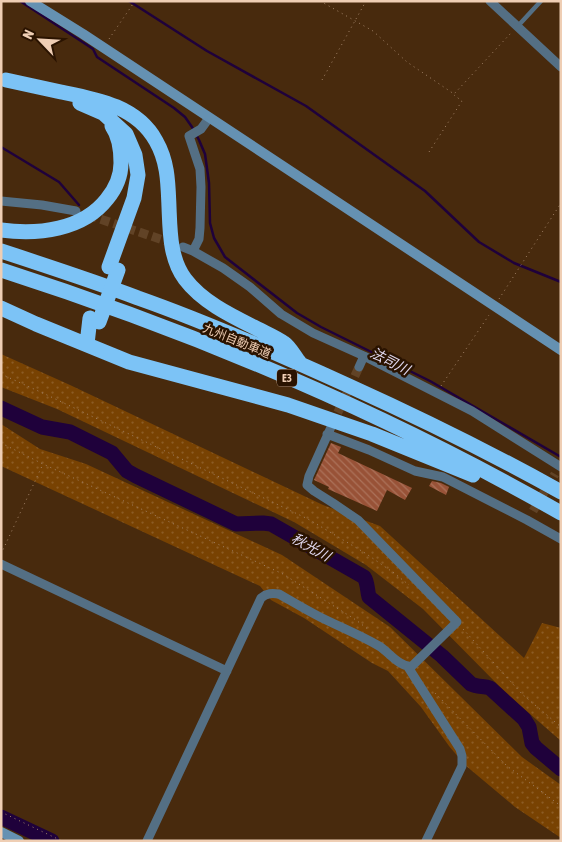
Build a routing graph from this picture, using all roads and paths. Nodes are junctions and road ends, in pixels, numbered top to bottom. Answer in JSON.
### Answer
{"nodes":[{"id":1,"x":30,"y":1,"type":"edge"},
{"id":2,"x":135,"y":1,"type":"edge"},
{"id":3,"x":320,"y":1,"type":"edge"},
{"id":4,"x":366,"y":1,"type":"edge"},
{"id":5,"x":490,"y":1,"type":"edge"},
{"id":6,"x":541,"y":1,"type":"edge"},
{"id":7,"x":355,"y":21,"type":"junction"},
{"id":8,"x":517,"y":27,"type":"junction"},
{"id":9,"x":103,"y":48,"type":"junction"},
{"id":10,"x":561,"y":67,"type":"edge"},
{"id":11,"x":322,"y":80,"type":"dead end"},
{"id":12,"x":3,"y":84,"type":"edge"},
{"id":13,"x":454,"y":94,"type":"junction"},
{"id":14,"x":81,"y":96,"type":"junction"},
{"id":15,"x":103,"y":113,"type":"junction"},
{"id":16,"x":209,"y":118,"type":"junction"},
{"id":17,"x":429,"y":152,"type":"dead end"},
{"id":18,"x":1,"y":202,"type":"edge"},
{"id":19,"x":561,"y":203,"type":"edge"},
{"id":20,"x":76,"y":211,"type":"dead end"},
{"id":21,"x":1,"y":230,"type":"edge"},
{"id":22,"x":182,"y":246,"type":"tunnel mouth"},
{"id":23,"x":1,"y":251,"type":"edge"},
{"id":24,"x":193,"y":251,"type":"junction"},
{"id":25,"x":114,"y":268,"type":"junction"},
{"id":26,"x":1,"y":270,"type":"edge"},
{"id":27,"x":494,"y":307,"type":"junction"},
{"id":28,"x":1,"y":308,"type":"edge"},
{"id":29,"x":87,"y":344,"type":"junction"},
{"id":30,"x":561,"y":350,"type":"edge"},
{"id":31,"x":364,"y":356,"type":"junction"},
{"id":32,"x":301,"y":365,"type":"junction"},
{"id":33,"x":359,"y":368,"type":"tunnel mouth"},
{"id":34,"x":1,"y":374,"type":"edge"},
{"id":35,"x":437,"y":393,"type":"junction"},
{"id":36,"x":332,"y":425,"type":"tunnel mouth"},
{"id":37,"x":327,"y":434,"type":"junction"},
{"id":38,"x":1,"y":443,"type":"edge"},
{"id":39,"x":43,"y":464,"type":"junction"},
{"id":40,"x":558,"y":469,"type":"edge"},
{"id":41,"x":561,"y":492,"type":"edge"},
{"id":42,"x":538,"y":508,"type":"junction"},
{"id":43,"x":561,"y":513,"type":"edge"},
{"id":44,"x":527,"y":520,"type":"junction"},
{"id":45,"x":561,"y":539,"type":"edge"},
{"id":46,"x":1,"y":554,"type":"edge"},
{"id":47,"x":1,"y":564,"type":"edge"},
{"id":48,"x":408,"y":585,"type":"dead end"},
{"id":49,"x":455,"y":624,"type":"junction"},
{"id":50,"x":370,"y":631,"type":"dead end"},
{"id":51,"x":411,"y":665,"type":"junction"},
{"id":52,"x":227,"y":671,"type":"junction"},
{"id":53,"x":431,"y":689,"type":"dead end"},
{"id":54,"x":561,"y":728,"type":"edge"},
{"id":55,"x":561,"y":806,"type":"edge"},
{"id":56,"x":1,"y":812,"type":"edge"},
{"id":57,"x":1,"y":832,"type":"edge"},
{"id":58,"x":19,"y":841,"type":"edge"},
{"id":59,"x":62,"y":841,"type":"edge"},
{"id":60,"x":147,"y":841,"type":"edge"},
{"id":61,"x":426,"y":841,"type":"edge"}],
"edges":[{"from":1,"to":9,"type":"street"},
{"from":2,"to":9,"type":"path"},
{"from":3,"to":7,"type":"path"},
{"from":4,"to":7,"type":"path"},
{"from":5,"to":8,"type":"street"},
{"from":6,"to":8,"type":"lane"},
{"from":7,"to":11,"type":"path"},
{"from":7,"to":13,"type":"path"},
{"from":8,"to":10,"type":"street"},
{"from":8,"to":13,"type":"path"},
{"from":9,"to":16,"type":"street"},
{"from":12,"to":14,"type":"highway"},
{"from":12,"to":15,"type":"highway"},
{"from":13,"to":17,"type":"path"},
{"from":14,"to":25,"type":"highway"},
{"from":14,"to":32,"type":"highway"},
{"from":15,"to":21,"type":"highway"},
{"from":15,"to":25,"type":"highway"},
{"from":16,"to":24,"type":"street"},
{"from":16,"to":27,"type":"street"},
{"from":18,"to":20,"type":"street"},
{"from":19,"to":27,"type":"path"},
{"from":22,"to":24,"type":"street"},
{"from":23,"to":32,"type":"highway","name":"九州自動車道","number":"E3"},
{"from":24,"to":31,"type":"street"},
{"from":25,"to":29,"type":"highway","bridge":true},
{"from":26,"to":42,"type":"highway","name":"九州自動車道","number":"E3"},
{"from":27,"to":30,"type":"street"},
{"from":27,"to":35,"type":"path"},
{"from":28,"to":29,"type":"highway"},
{"from":29,"to":42,"type":"highway"},
{"from":31,"to":33,"type":"street"},
{"from":31,"to":35,"type":"street"},
{"from":32,"to":41,"type":"highway","name":"九州自動車道","number":"E3"},
{"from":34,"to":48,"type":"path"},
{"from":35,"to":40,"type":"street"},
{"from":36,"to":37,"type":"street"},
{"from":37,"to":44,"type":"street"},
{"from":37,"to":49,"type":"street"},
{"from":38,"to":39,"type":"path"},
{"from":39,"to":46,"type":"path"},
{"from":39,"to":50,"type":"path"},
{"from":42,"to":43,"type":"highway","name":"九州自動車道","number":"E3"},
{"from":42,"to":44,"type":"street"},
{"from":44,"to":45,"type":"street"},
{"from":47,"to":52,"type":"street"},
{"from":49,"to":51,"type":"street"},
{"from":49,"to":54,"type":"path"},
{"from":51,"to":52,"type":"street"},
{"from":51,"to":61,"type":"street"},
{"from":52,"to":60,"type":"street"},
{"from":53,"to":55,"type":"path"},
{"from":56,"to":59,"type":"path"},
{"from":57,"to":58,"type":"street"}]}
